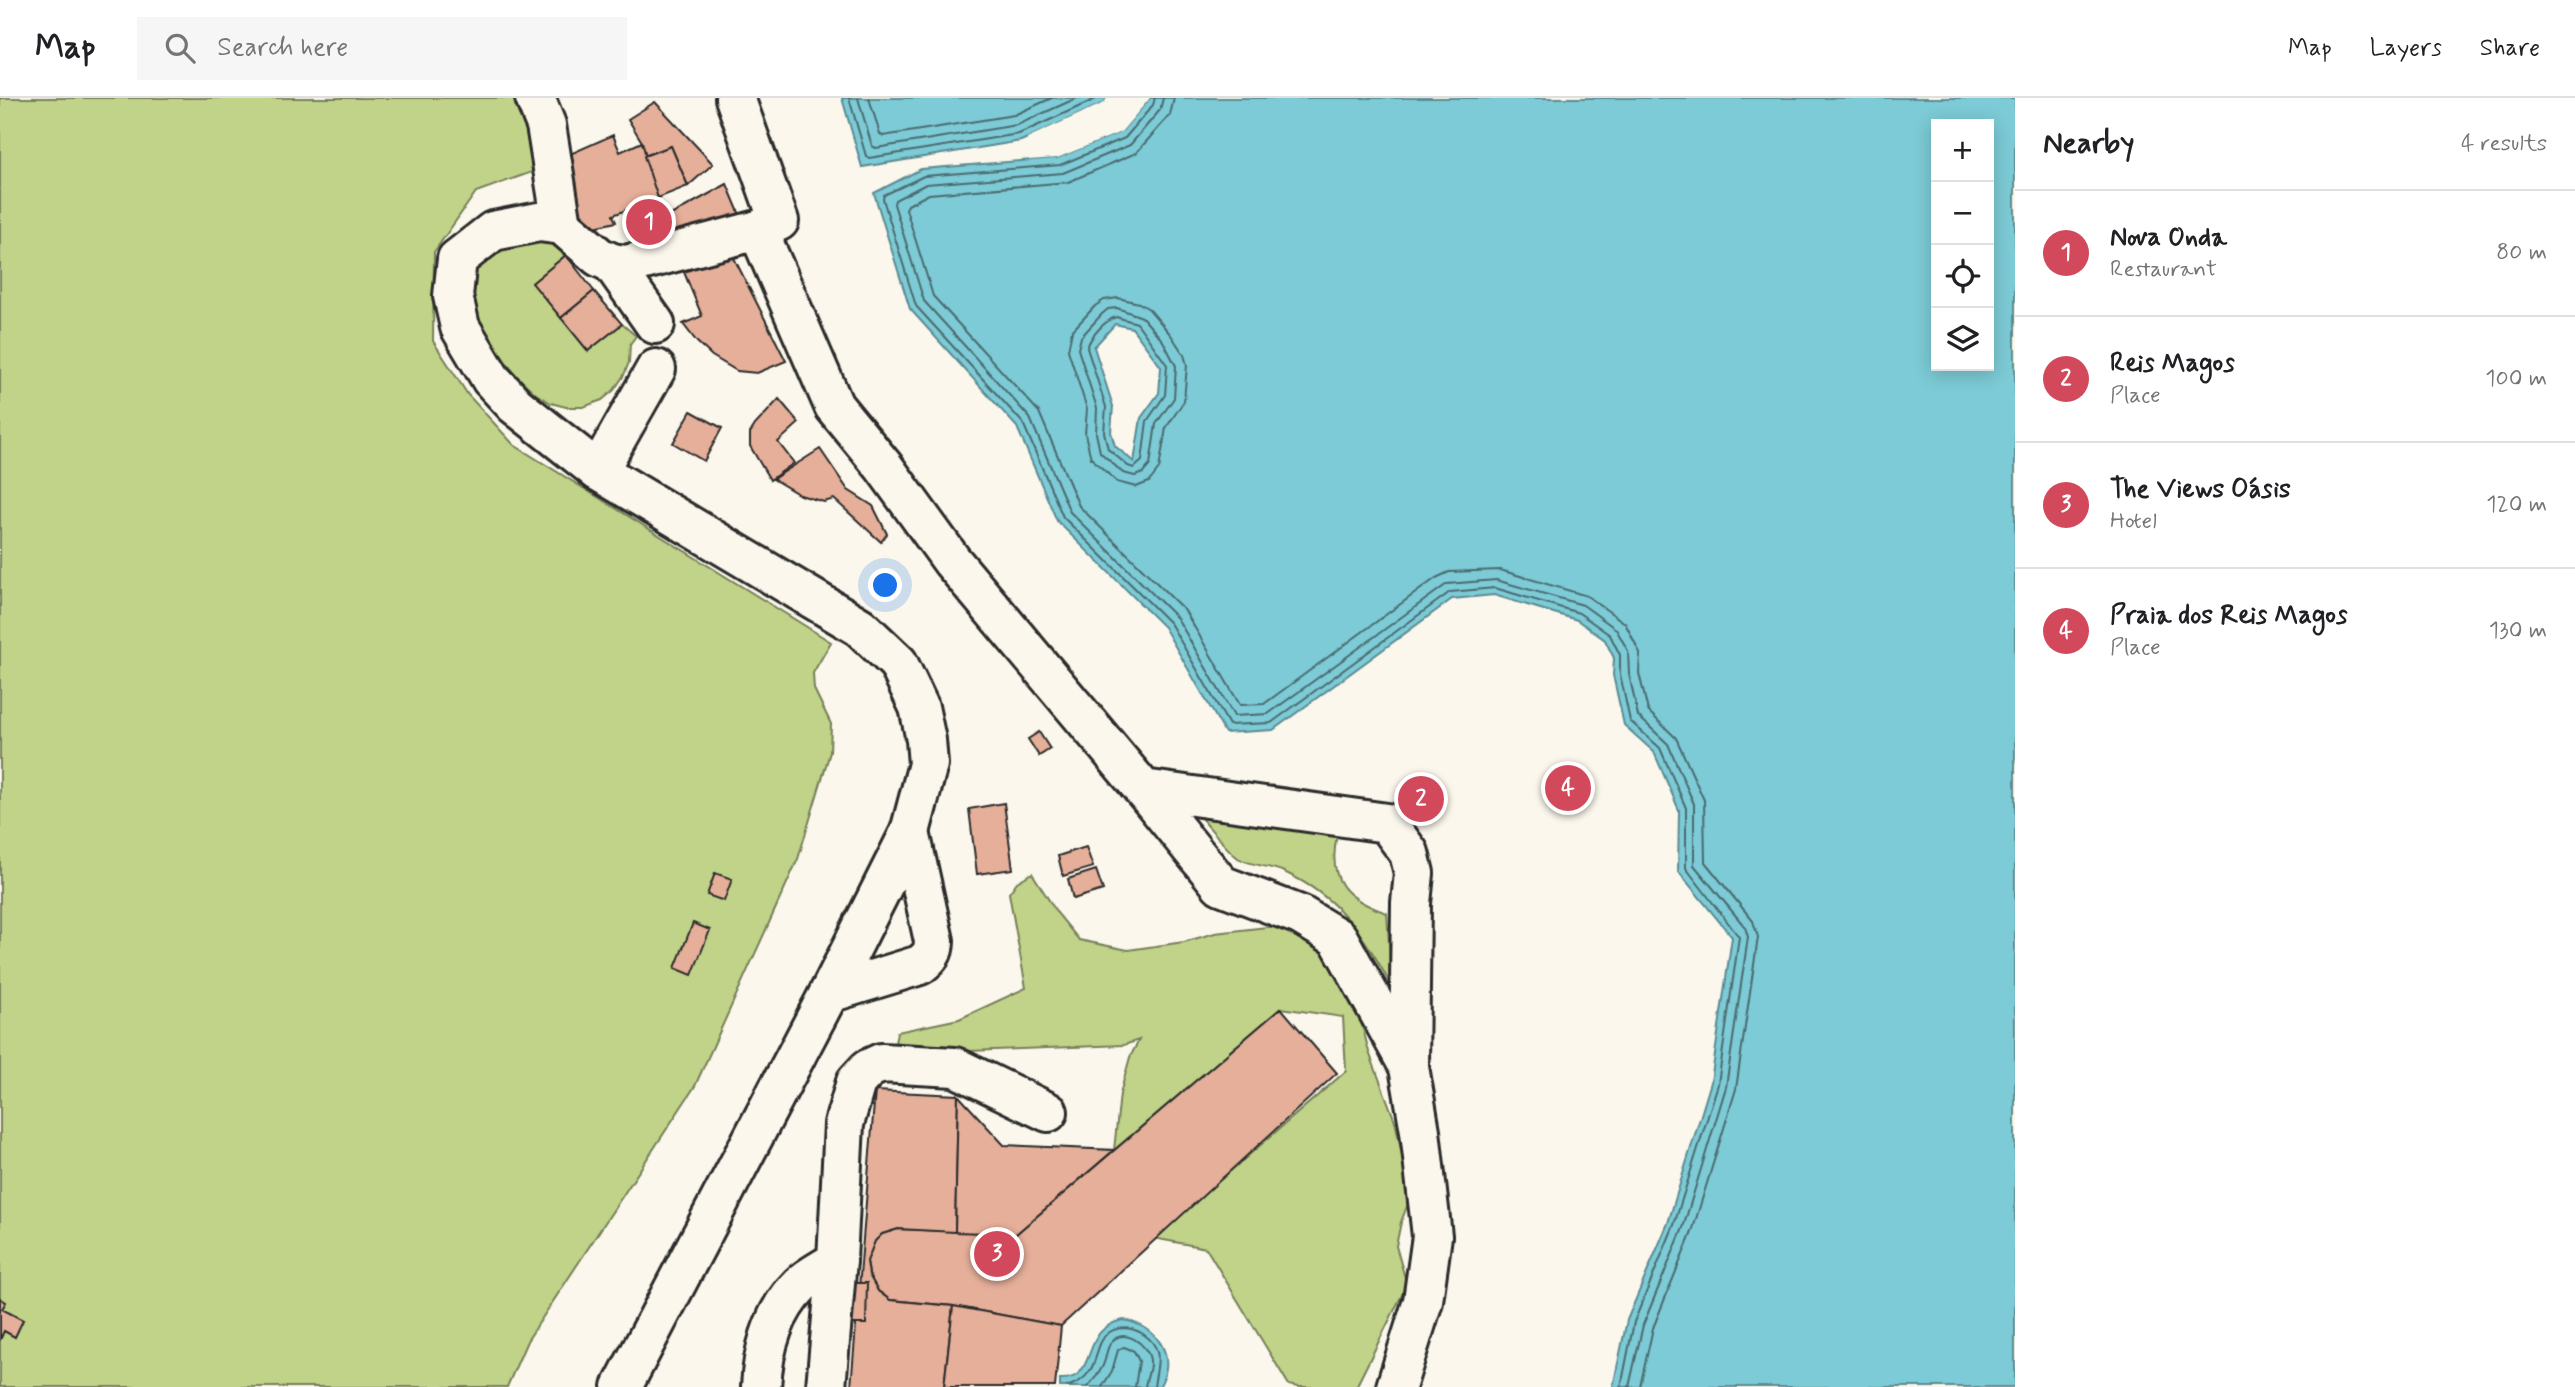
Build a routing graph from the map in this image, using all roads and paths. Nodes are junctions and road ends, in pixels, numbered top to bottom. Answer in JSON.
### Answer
{"nodes":[{"id":1,"x":535,"y":98,"type":"edge"},
{"id":2,"x":735,"y":98,"type":"edge"},
{"id":3,"x":562,"y":225,"type":"junction"},
{"id":4,"x":758,"y":230,"type":"junction"},
{"id":5,"x":612,"y":263,"type":"junction"},
{"id":6,"x":654,"y":324,"type":"dead end"},
{"id":7,"x":656,"y":369,"type":"dead end"},
{"id":8,"x":598,"y":471,"type":"junction"},
{"id":9,"x":1143,"y":789,"type":"junction"},
{"id":10,"x":910,"y":832,"type":"junction"},
{"id":11,"x":829,"y":992,"type":"junction"},
{"id":12,"x":1409,"y":1067,"type":"junction"},
{"id":13,"x":1048,"y":1112,"type":"dead end"},
{"id":14,"x":837,"y":1260,"type":"junction"},
{"id":15,"x":622,"y":1387,"type":"edge"},
{"id":16,"x":761,"y":1387,"type":"edge"},
{"id":17,"x":826,"y":1387,"type":"edge"},
{"id":18,"x":1396,"y":1387,"type":"edge"}],
"edges":[{"from":1,"to":3,"type":"street"},
{"from":2,"to":4,"type":"street"},
{"from":3,"to":5,"type":"street"},
{"from":3,"to":8,"type":"street"},
{"from":4,"to":5,"type":"street"},
{"from":4,"to":9,"type":"street"},
{"from":5,"to":6,"type":"street"},
{"from":7,"to":8,"type":"street"},
{"from":8,"to":10,"type":"street"},
{"from":9,"to":12,"type":"street"},
{"from":9,"to":12,"type":"street"},
{"from":10,"to":11,"type":"street"},
{"from":10,"to":11,"type":"street"},
{"from":11,"to":15,"type":"street"},
{"from":12,"to":18,"type":"street"},
{"from":13,"to":14,"type":"street"},
{"from":14,"to":16,"type":"street"},
{"from":14,"to":17,"type":"street"}]}
